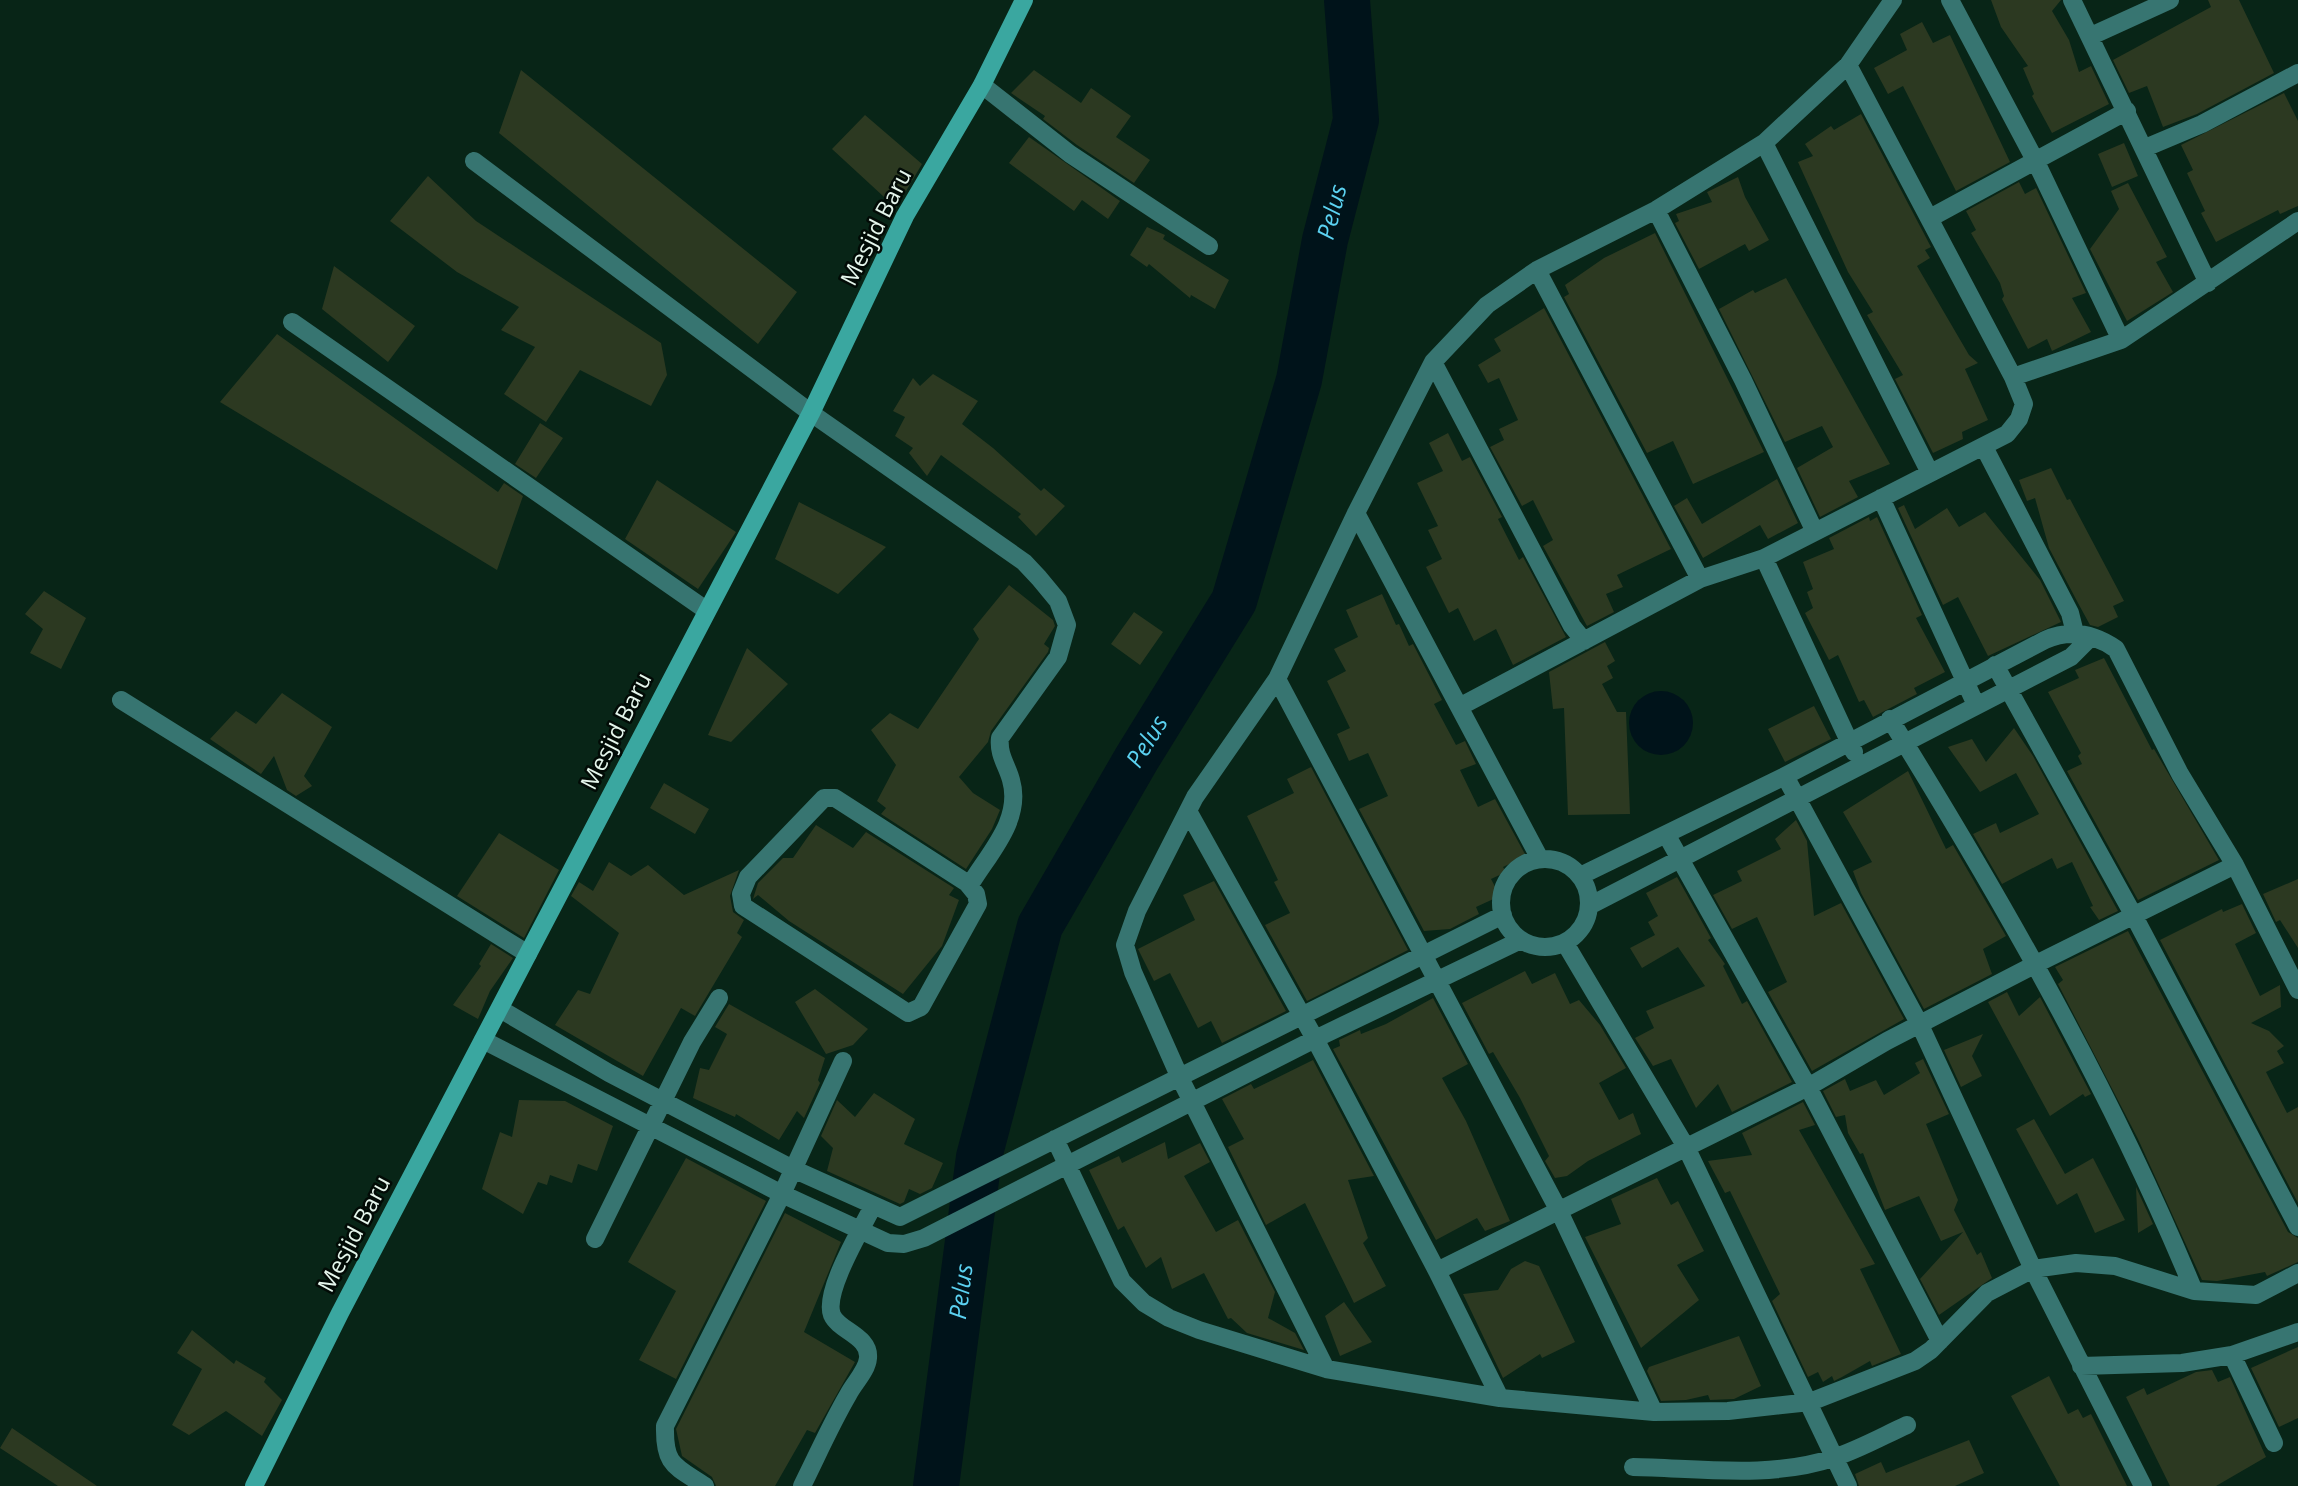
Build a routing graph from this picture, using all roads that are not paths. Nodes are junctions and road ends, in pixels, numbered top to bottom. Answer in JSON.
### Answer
{"nodes":[{"id":1,"x":1024,"y":0,"type":"edge"},
{"id":2,"x":1893,"y":0,"type":"edge"},
{"id":3,"x":1950,"y":0,"type":"edge"},
{"id":4,"x":2072,"y":0,"type":"edge"},
{"id":5,"x":2170,"y":0,"type":"edge"},
{"id":6,"x":2091,"y":36,"type":"junction"},
{"id":7,"x":1848,"y":65,"type":"junction"},
{"id":8,"x":2298,"y":73,"type":"edge"},
{"id":9,"x":982,"y":85,"type":"junction"},
{"id":10,"x":2127,"y":111,"type":"junction"},
{"id":11,"x":1763,"y":143,"type":"junction"},
{"id":12,"x":2145,"y":148,"type":"junction"},
{"id":13,"x":474,"y":161,"type":"dead end"},
{"id":14,"x":2036,"y":162,"type":"junction"},
{"id":15,"x":1656,"y":210,"type":"junction"},
{"id":16,"x":1930,"y":218,"type":"junction"},
{"id":17,"x":2298,"y":221,"type":"edge"},
{"id":18,"x":1209,"y":246,"type":"dead end"},
{"id":19,"x":1537,"y":270,"type":"junction"},
{"id":20,"x":2208,"y":283,"type":"junction"},
{"id":21,"x":292,"y":322,"type":"dead end"},
{"id":22,"x":2121,"y":340,"type":"junction"},
{"id":23,"x":1433,"y":362,"type":"junction"},
{"id":24,"x":2013,"y":377,"type":"junction"},
{"id":25,"x":811,"y":413,"type":"junction"},
{"id":26,"x":1984,"y":447,"type":"junction"},
{"id":27,"x":1929,"y":471,"type":"junction"},
{"id":28,"x":1881,"y":499,"type":"junction"},
{"id":29,"x":1356,"y":513,"type":"junction"},
{"id":30,"x":1814,"y":530,"type":"junction"},
{"id":31,"x":1764,"y":558,"type":"junction"},
{"id":32,"x":1700,"y":579,"type":"junction"},
{"id":33,"x":706,"y":610,"type":"junction"},
{"id":34,"x":2083,"y":635,"type":"junction"},
{"id":35,"x":1584,"y":641,"type":"junction"},
{"id":36,"x":1994,"y":665,"type":"junction"},
{"id":37,"x":1277,"y":679,"type":"junction"},
{"id":38,"x":1964,"y":681,"type":"junction"},
{"id":39,"x":2008,"y":688,"type":"junction"},
{"id":40,"x":121,"y":700,"type":"dead end"},
{"id":41,"x":1976,"y":705,"type":"junction"},
{"id":42,"x":1461,"y":706,"type":"junction"},
{"id":43,"x":1890,"y":719,"type":"junction"},
{"id":44,"x":1849,"y":742,"type":"junction"},
{"id":45,"x":1906,"y":744,"type":"junction"},
{"id":46,"x":1862,"y":765,"type":"junction"},
{"id":47,"x":1784,"y":776,"type":"junction"},
{"id":48,"x":1797,"y":796,"type":"junction"},
{"id":49,"x":1188,"y":811,"type":"junction"},
{"id":50,"x":1666,"y":834,"type":"junction"},
{"id":51,"x":1680,"y":857,"type":"junction"},
{"id":52,"x":1540,"y":859,"type":"junction"},
{"id":53,"x":2235,"y":865,"type":"junction"},
{"id":54,"x":1580,"y":877,"type":"junction"},
{"id":55,"x":967,"y":883,"type":"junction"},
{"id":56,"x":1589,"y":906,"type":"junction"},
{"id":57,"x":1503,"y":915,"type":"junction"},
{"id":58,"x":2134,"y":916,"type":"junction"},
{"id":59,"x":1521,"y":940,"type":"junction"},
{"id":60,"x":1565,"y":943,"type":"junction"},
{"id":61,"x":1424,"y":953,"type":"junction"},
{"id":62,"x":528,"y":954,"type":"junction"},
{"id":63,"x":2036,"y":964,"type":"junction"},
{"id":64,"x":1437,"y":978,"type":"junction"},
{"id":65,"x":2298,"y":990,"type":"edge"},
{"id":66,"x":719,"y":998,"type":"dead end"},
{"id":67,"x":500,"y":1009,"type":"junction"},
{"id":68,"x":1301,"y":1014,"type":"junction"},
{"id":69,"x":1920,"y":1025,"type":"junction"},
{"id":70,"x":1315,"y":1039,"type":"junction"},
{"id":71,"x":483,"y":1040,"type":"junction"},
{"id":72,"x":843,"y":1061,"type":"dead end"},
{"id":73,"x":1180,"y":1078,"type":"junction"},
{"id":74,"x":1808,"y":1087,"type":"junction"},
{"id":75,"x":664,"y":1101,"type":"junction"},
{"id":76,"x":1194,"y":1101,"type":"junction"},
{"id":77,"x":649,"y":1126,"type":"junction"},
{"id":78,"x":1048,"y":1143,"type":"junction"},
{"id":79,"x":1686,"y":1147,"type":"junction"},
{"id":80,"x":793,"y":1169,"type":"junction"},
{"id":81,"x":1060,"y":1169,"type":"junction"},
{"id":82,"x":782,"y":1194,"type":"junction"},
{"id":83,"x":873,"y":1206,"type":"junction"},
{"id":84,"x":1559,"y":1211,"type":"junction"},
{"id":85,"x":2298,"y":1227,"type":"edge"},
{"id":86,"x":861,"y":1231,"type":"junction"},
{"id":87,"x":595,"y":1240,"type":"dead end"},
{"id":88,"x":1437,"y":1270,"type":"junction"},
{"id":89,"x":2298,"y":1273,"type":"edge"},
{"id":90,"x":2037,"y":1276,"type":"junction"},
{"id":91,"x":2194,"y":1291,"type":"junction"},
{"id":92,"x":2298,"y":1332,"type":"edge"},
{"id":93,"x":1940,"y":1341,"type":"junction"},
{"id":94,"x":2232,"y":1356,"type":"junction"},
{"id":95,"x":2081,"y":1366,"type":"junction"},
{"id":96,"x":1326,"y":1369,"type":"junction"},
{"id":97,"x":1500,"y":1398,"type":"junction"},
{"id":98,"x":1810,"y":1402,"type":"junction"},
{"id":99,"x":1654,"y":1412,"type":"junction"},
{"id":100,"x":1907,"y":1425,"type":"dead end"},
{"id":101,"x":2274,"y":1443,"type":"dead end"},
{"id":102,"x":1832,"y":1455,"type":"junction"},
{"id":103,"x":1633,"y":1467,"type":"dead end"},
{"id":104,"x":254,"y":1486,"type":"edge"},
{"id":105,"x":705,"y":1486,"type":"edge"},
{"id":106,"x":802,"y":1486,"type":"edge"},
{"id":107,"x":1848,"y":1486,"type":"edge"},
{"id":108,"x":2143,"y":1486,"type":"edge"}],
"edges":[{"from":1,"to":9,"type":"street","name":"Mesjid Baru"},
{"from":2,"to":7,"type":"street"},
{"from":3,"to":14,"type":"street"},
{"from":4,"to":6,"type":"street"},
{"from":5,"to":6,"type":"street"},
{"from":6,"to":10,"type":"street"},
{"from":7,"to":11,"type":"street"},
{"from":7,"to":16,"type":"street"},
{"from":8,"to":12,"type":"street"},
{"from":9,"to":18,"type":"street"},
{"from":9,"to":25,"type":"street","name":"Mesjid Baru"},
{"from":10,"to":12,"type":"street"},
{"from":10,"to":14,"type":"street"},
{"from":11,"to":15,"type":"street"},
{"from":11,"to":27,"type":"street"},
{"from":12,"to":20,"type":"street"},
{"from":13,"to":25,"type":"street"},
{"from":14,"to":16,"type":"street"},
{"from":14,"to":22,"type":"street"},
{"from":15,"to":19,"type":"street"},
{"from":15,"to":30,"type":"street"},
{"from":16,"to":24,"type":"street"},
{"from":17,"to":20,"type":"street"},
{"from":19,"to":23,"type":"street"},
{"from":19,"to":32,"type":"street"},
{"from":20,"to":22,"type":"street"},
{"from":21,"to":33,"type":"street"},
{"from":22,"to":24,"type":"street"},
{"from":23,"to":29,"type":"street"},
{"from":23,"to":35,"type":"street"},
{"from":24,"to":26,"type":"street"},
{"from":25,"to":33,"type":"street","name":"Mesjid Baru"},
{"from":25,"to":55,"type":"street"},
{"from":26,"to":27,"type":"street"},
{"from":26,"to":34,"type":"street"},
{"from":27,"to":28,"type":"street"},
{"from":28,"to":30,"type":"street"},
{"from":28,"to":38,"type":"street"},
{"from":29,"to":37,"type":"street"},
{"from":29,"to":42,"type":"street"},
{"from":30,"to":31,"type":"street"},
{"from":31,"to":32,"type":"street"},
{"from":31,"to":44,"type":"street"},
{"from":32,"to":35,"type":"street"},
{"from":33,"to":62,"type":"street","name":"Mesjid Baru"},
{"from":34,"to":36,"type":"street"},
{"from":34,"to":39,"type":"street"},
{"from":34,"to":53,"type":"street"},
{"from":35,"to":42,"type":"street"},
{"from":36,"to":38,"type":"street"},
{"from":36,"to":39,"type":"street"},
{"from":37,"to":49,"type":"street"},
{"from":37,"to":61,"type":"street"},
{"from":38,"to":41,"type":"street"},
{"from":38,"to":43,"type":"street"},
{"from":39,"to":41,"type":"street"},
{"from":39,"to":58,"type":"street"},
{"from":40,"to":62,"type":"street"},
{"from":41,"to":45,"type":"street"},
{"from":42,"to":52,"type":"street"},
{"from":43,"to":44,"type":"street"},
{"from":43,"to":45,"type":"street"},
{"from":44,"to":46,"type":"street"},
{"from":44,"to":47,"type":"street"},
{"from":45,"to":46,"type":"street"},
{"from":45,"to":63,"type":"street"},
{"from":46,"to":48,"type":"street"},
{"from":47,"to":48,"type":"street"},
{"from":47,"to":50,"type":"street"},
{"from":48,"to":51,"type":"street"},
{"from":48,"to":69,"type":"street"},
{"from":49,"to":68,"type":"street"},
{"from":49,"to":73,"type":"street"},
{"from":50,"to":51,"type":"street"},
{"from":50,"to":54,"type":"street"},
{"from":51,"to":56,"type":"street"},
{"from":51,"to":74,"type":"street"},
{"from":52,"to":54,"type":"street"},
{"from":52,"to":57,"type":"street"},
{"from":53,"to":58,"type":"street"},
{"from":53,"to":65,"type":"street"},
{"from":54,"to":56,"type":"street"},
{"from":55,"to":55,"type":"street"},
{"from":56,"to":60,"type":"street"},
{"from":57,"to":59,"type":"street"},
{"from":57,"to":61,"type":"street"},
{"from":58,"to":63,"type":"street"},
{"from":58,"to":85,"type":"street"},
{"from":59,"to":60,"type":"street"},
{"from":59,"to":64,"type":"street"},
{"from":60,"to":79,"type":"street"},
{"from":61,"to":64,"type":"street"},
{"from":61,"to":68,"type":"street"},
{"from":62,"to":67,"type":"street","name":"Mesjid Baru"},
{"from":63,"to":69,"type":"street"},
{"from":63,"to":91,"type":"street"},
{"from":64,"to":70,"type":"street"},
{"from":64,"to":84,"type":"street"},
{"from":66,"to":75,"type":"street"},
{"from":67,"to":71,"type":"street","name":"Mesjid Baru"},
{"from":67,"to":75,"type":"street"},
{"from":68,"to":70,"type":"street"},
{"from":68,"to":73,"type":"street"},
{"from":69,"to":74,"type":"street"},
{"from":69,"to":90,"type":"street"},
{"from":70,"to":76,"type":"street"},
{"from":70,"to":88,"type":"street"},
{"from":71,"to":77,"type":"street"},
{"from":71,"to":104,"type":"street","name":"Mesjid Baru"},
{"from":72,"to":80,"type":"street"},
{"from":73,"to":76,"type":"street"},
{"from":73,"to":78,"type":"street"},
{"from":74,"to":79,"type":"street"},
{"from":74,"to":93,"type":"street"},
{"from":75,"to":77,"type":"street"},
{"from":75,"to":80,"type":"street"},
{"from":76,"to":81,"type":"street"},
{"from":76,"to":96,"type":"street"},
{"from":77,"to":82,"type":"street"},
{"from":77,"to":87,"type":"street"},
{"from":78,"to":81,"type":"street"},
{"from":78,"to":83,"type":"street"},
{"from":79,"to":84,"type":"street"},
{"from":79,"to":98,"type":"street"},
{"from":80,"to":82,"type":"street"},
{"from":80,"to":83,"type":"street"},
{"from":81,"to":86,"type":"street"},
{"from":81,"to":96,"type":"street"},
{"from":82,"to":86,"type":"street"},
{"from":82,"to":105,"type":"street"},
{"from":83,"to":86,"type":"street"},
{"from":84,"to":88,"type":"street"},
{"from":84,"to":99,"type":"street"},
{"from":86,"to":106,"type":"street"},
{"from":88,"to":97,"type":"street"},
{"from":89,"to":91,"type":"street"},
{"from":90,"to":91,"type":"street"},
{"from":90,"to":93,"type":"street"},
{"from":90,"to":95,"type":"street"},
{"from":92,"to":94,"type":"street"},
{"from":93,"to":98,"type":"street"},
{"from":94,"to":95,"type":"street"},
{"from":94,"to":101,"type":"street"},
{"from":95,"to":108,"type":"street"},
{"from":96,"to":97,"type":"street"},
{"from":97,"to":99,"type":"street"},
{"from":98,"to":99,"type":"street"},
{"from":98,"to":102,"type":"street"},
{"from":100,"to":102,"type":"street"},
{"from":102,"to":103,"type":"street"},
{"from":102,"to":107,"type":"street"}]}
